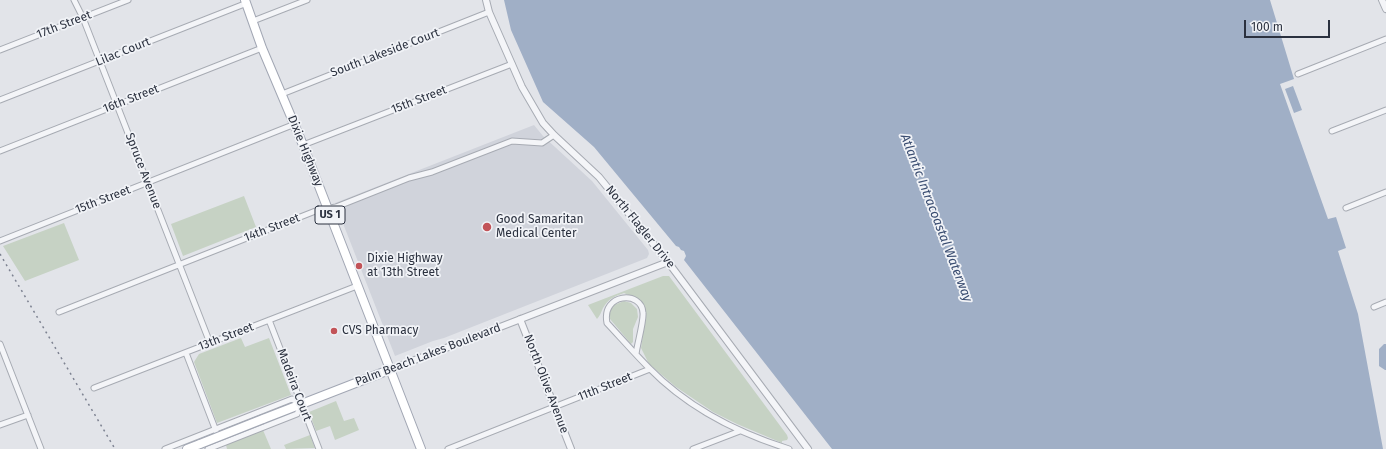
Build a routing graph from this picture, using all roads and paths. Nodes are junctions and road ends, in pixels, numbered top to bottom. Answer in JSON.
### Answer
{"nodes":[{"id":1,"x":74,"y":0,"type":"edge"},
{"id":2,"x":128,"y":0,"type":"edge"},
{"id":3,"x":307,"y":0,"type":"edge"},
{"id":4,"x":486,"y":0,"type":"edge"},
{"id":5,"x":1382,"y":0,"type":"edge"},
{"id":6,"x":121,"y":1,"type":"edge"},
{"id":7,"x":246,"y":2,"type":"edge"},
{"id":8,"x":1386,"y":9,"type":"edge"},
{"id":9,"x":489,"y":12,"type":"junction"},
{"id":10,"x":83,"y":18,"type":"junction"},
{"id":11,"x":253,"y":21,"type":"junction"},
{"id":12,"x":1386,"y":40,"type":"edge"},
{"id":13,"x":262,"y":48,"type":"junction"},
{"id":14,"x":0,"y":50,"type":"edge"},
{"id":15,"x":100,"y":61,"type":"junction"},
{"id":16,"x":512,"y":64,"type":"junction"},
{"id":17,"x":1298,"y":74,"type":"dead end"},
{"id":18,"x":282,"y":94,"type":"junction"},
{"id":19,"x":0,"y":100,"type":"edge"},
{"id":20,"x":117,"y":105,"type":"junction"},
{"id":21,"x":1386,"y":110,"type":"edge"},
{"id":22,"x":295,"y":124,"type":"junction"},
{"id":23,"x":1332,"y":131,"type":"dead end"},
{"id":24,"x":554,"y":135,"type":"junction"},
{"id":25,"x":303,"y":145,"type":"junction"},
{"id":26,"x":0,"y":150,"type":"edge"},
{"id":27,"x":148,"y":183,"type":"junction"},
{"id":28,"x":1386,"y":192,"type":"edge"},
{"id":29,"x":1346,"y":208,"type":"dead end"},
{"id":30,"x":328,"y":209,"type":"junction"},
{"id":31,"x":0,"y":241,"type":"edge"},
{"id":32,"x":668,"y":262,"type":"junction"},
{"id":33,"x":180,"y":264,"type":"junction"},
{"id":34,"x":357,"y":286,"type":"junction"},
{"id":35,"x":1386,"y":302,"type":"edge"},
{"id":36,"x":1374,"y":307,"type":"dead end"},
{"id":37,"x":59,"y":312,"type":"dead end"},
{"id":38,"x":520,"y":319,"type":"junction"},
{"id":39,"x":269,"y":320,"type":"junction"},
{"id":40,"x":210,"y":343,"type":"junction"},
{"id":41,"x":0,"y":344,"type":"edge"},
{"id":42,"x":186,"y":353,"type":"junction"},
{"id":43,"x":636,"y":354,"type":"junction"},
{"id":44,"x":650,"y":369,"type":"junction"},
{"id":45,"x":389,"y":370,"type":"junction"},
{"id":46,"x":94,"y":388,"type":"dead end"},
{"id":47,"x":302,"y":404,"type":"junction"},
{"id":48,"x":555,"y":407,"type":"junction"},
{"id":49,"x":28,"y":414,"type":"junction"},
{"id":50,"x":0,"y":425,"type":"edge"},
{"id":51,"x":216,"y":430,"type":"junction"},
{"id":52,"x":740,"y":430,"type":"junction"},
{"id":53,"x":222,"y":446,"type":"edge"},
{"id":54,"x":41,"y":449,"type":"edge"},
{"id":55,"x":166,"y":449,"type":"edge"},
{"id":56,"x":187,"y":449,"type":"edge"},
{"id":57,"x":208,"y":449,"type":"edge"},
{"id":58,"x":319,"y":449,"type":"edge"},
{"id":59,"x":421,"y":449,"type":"edge"},
{"id":60,"x":448,"y":449,"type":"edge"},
{"id":61,"x":571,"y":449,"type":"edge"},
{"id":62,"x":693,"y":449,"type":"edge"},
{"id":63,"x":789,"y":449,"type":"edge"},
{"id":64,"x":808,"y":449,"type":"edge"}],
"edges":[{"from":1,"to":10,"type":"street","name":"Spruce Avenue"},
{"from":2,"to":6,"type":"street","name":"17th Street"},
{"from":3,"to":11,"type":"street"},
{"from":4,"to":9,"type":"street","name":"North Flagler Drive"},
{"from":5,"to":8,"type":"street"},
{"from":6,"to":10,"type":"street","name":"17th Street"},
{"from":7,"to":11,"type":"main road","name":"Dixie Highway","number":"US 1"},
{"from":7,"to":15,"type":"street","name":"Lilac Court"},
{"from":9,"to":16,"type":"street","name":"North Flagler Drive"},
{"from":9,"to":18,"type":"street","name":"South Lakeside Court"},
{"from":10,"to":14,"type":"street","name":"17th Street"},
{"from":10,"to":15,"type":"street","name":"Spruce Avenue"},
{"from":11,"to":13,"type":"main road","name":"Dixie Highway","number":"US 1"},
{"from":12,"to":17,"type":"street"},
{"from":13,"to":18,"type":"main road","name":"Dixie Highway","number":"US 1"},
{"from":13,"to":20,"type":"street","name":"16th Street"},
{"from":15,"to":19,"type":"street","name":"Lilac Court"},
{"from":15,"to":20,"type":"street","name":"Spruce Avenue"},
{"from":16,"to":24,"type":"street","name":"North Flagler Drive"},
{"from":16,"to":25,"type":"street","name":"15th Street"},
{"from":18,"to":22,"type":"main road","name":"Dixie Highway","number":"US 1"},
{"from":20,"to":26,"type":"street","name":"16th Street"},
{"from":20,"to":27,"type":"street","name":"Spruce Avenue"},
{"from":21,"to":23,"type":"street"},
{"from":22,"to":25,"type":"main road","name":"Dixie Highway","number":"US 1"},
{"from":22,"to":27,"type":"street","name":"15th Street"},
{"from":24,"to":30,"type":"street","name":"14th Street"},
{"from":24,"to":32,"type":"street","name":"North Flagler Drive"},
{"from":25,"to":30,"type":"main road","name":"Dixie Highway","number":"US 1"},
{"from":27,"to":31,"type":"street","name":"15th Street"},
{"from":27,"to":33,"type":"street","name":"Spruce Avenue"},
{"from":28,"to":29,"type":"street"},
{"from":30,"to":33,"type":"street","name":"14th Street"},
{"from":30,"to":34,"type":"main road","name":"Dixie Highway","number":"US 1"},
{"from":32,"to":38,"type":"street","name":"Palm Beach Lakes Boulevard"},
{"from":32,"to":64,"type":"street","name":"North Flagler Drive"},
{"from":33,"to":37,"type":"street","name":"14th Street"},
{"from":33,"to":40,"type":"street","name":"Spruce Avenue"},
{"from":34,"to":39,"type":"street","name":"13th Street"},
{"from":34,"to":45,"type":"main road","name":"Dixie Highway","number":"US 1"},
{"from":35,"to":36,"type":"street"},
{"from":38,"to":45,"type":"street","name":"Palm Beach Lakes Boulevard"},
{"from":38,"to":48,"type":"street","name":"North Olive Avenue"},
{"from":39,"to":40,"type":"street","name":"13th Street"},
{"from":39,"to":47,"type":"street","name":"Madeira Court"},
{"from":40,"to":42,"type":"street","name":"13th Street"},
{"from":41,"to":49,"type":"street"},
{"from":42,"to":46,"type":"street","name":"13th Street"},
{"from":42,"to":51,"type":"street"},
{"from":43,"to":43,"type":"street"},
{"from":43,"to":44,"type":"street"},
{"from":44,"to":48,"type":"street","name":"11th Street"},
{"from":44,"to":52,"type":"street"},
{"from":45,"to":47,"type":"main road","name":"Palm Beach Lakes Boulevard"},
{"from":45,"to":59,"type":"main road","number":"US 1"},
{"from":47,"to":51,"type":"street"},
{"from":47,"to":53,"type":"street"},
{"from":47,"to":56,"type":"main road","name":"Palm Beach Lakes Boulevard","bridge":true},
{"from":47,"to":58,"type":"street","name":"Madeira Court"},
{"from":48,"to":60,"type":"street","name":"11th Street"},
{"from":48,"to":61,"type":"street","name":"North Olive Avenue"},
{"from":49,"to":50,"type":"street"},
{"from":49,"to":54,"type":"street"},
{"from":51,"to":53,"type":"street"},
{"from":51,"to":55,"type":"street"},
{"from":52,"to":62,"type":"street"},
{"from":52,"to":63,"type":"street"},
{"from":53,"to":57,"type":"street"}]}
